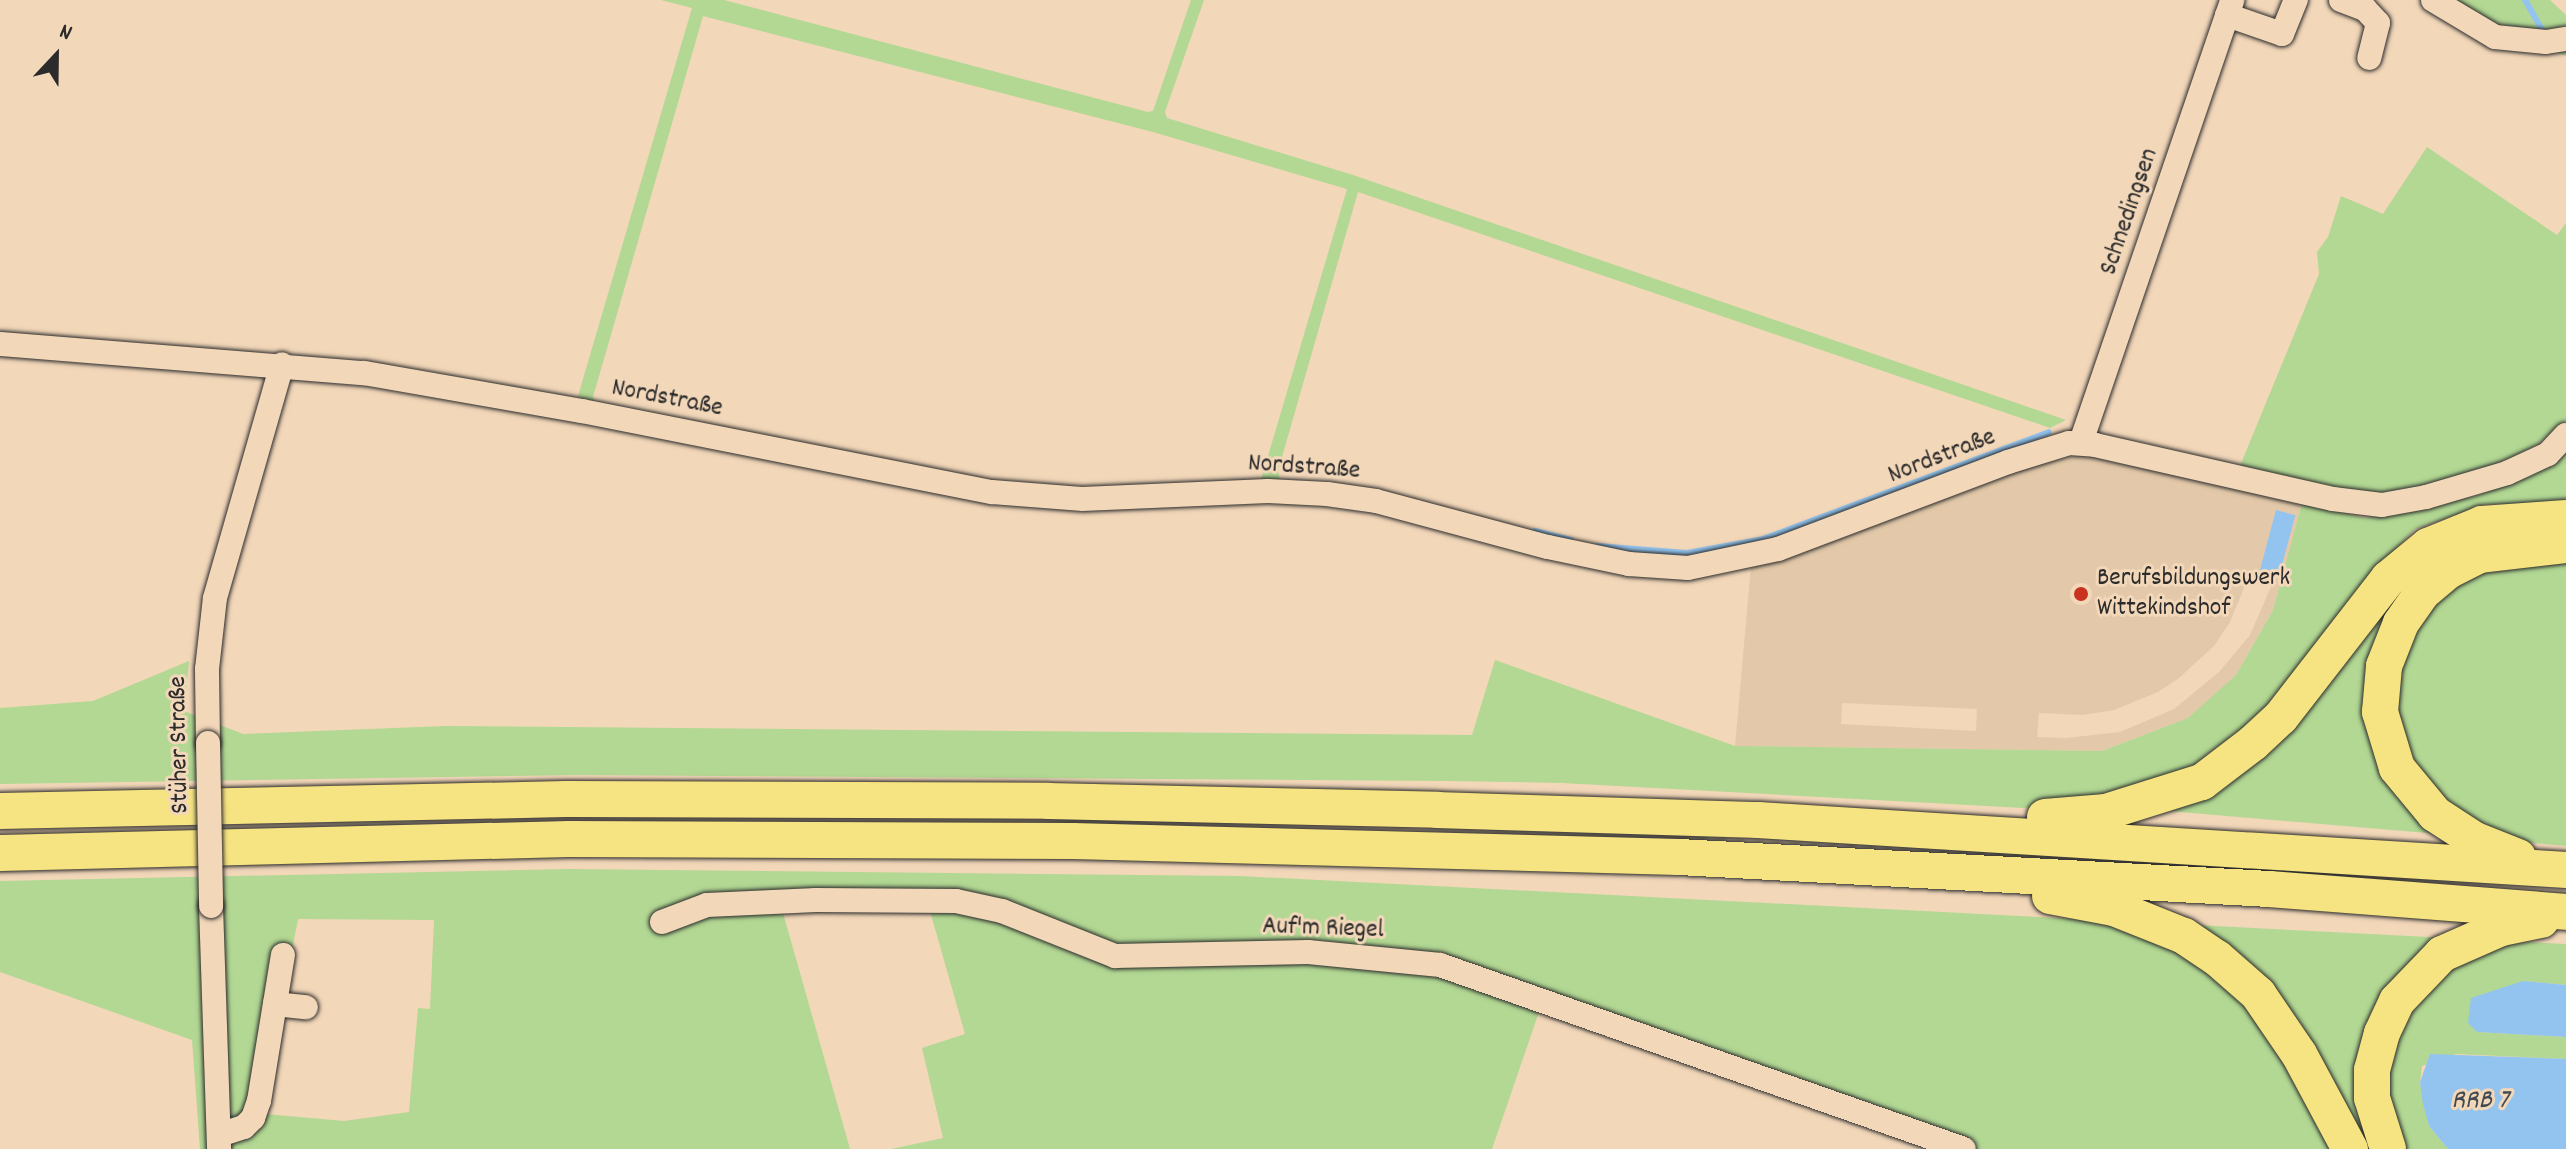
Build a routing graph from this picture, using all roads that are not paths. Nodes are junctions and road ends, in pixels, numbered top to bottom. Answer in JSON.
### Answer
{"nodes":[{"id":1,"x":2296,"y":0,"type":"edge"},
{"id":2,"x":2341,"y":0,"type":"edge"},
{"id":3,"x":2433,"y":0,"type":"edge"},
{"id":4,"x":2229,"y":7,"type":"edge"},
{"id":5,"x":2566,"y":39,"type":"edge"},
{"id":6,"x":2369,"y":58,"type":"dead end"},
{"id":7,"x":0,"y":344,"type":"edge"},
{"id":8,"x":282,"y":364,"type":"junction"},
{"id":9,"x":2566,"y":435,"type":"edge"},
{"id":10,"x":2081,"y":442,"type":"junction"},
{"id":11,"x":2566,"y":518,"type":"edge"},
{"id":12,"x":2566,"y":545,"type":"edge"},
{"id":13,"x":0,"y":811,"type":"edge"},
{"id":14,"x":1985,"y":832,"type":"junction"},
{"id":15,"x":0,"y":853,"type":"edge"},
{"id":16,"x":2566,"y":869,"type":"edge"},
{"id":17,"x":1965,"y":871,"type":"junction"},
{"id":18,"x":2566,"y":913,"type":"edge"},
{"id":19,"x":662,"y":922,"type":"dead end"},
{"id":20,"x":283,"y":955,"type":"dead end"},
{"id":21,"x":275,"y":1004,"type":"junction"},
{"id":22,"x":306,"y":1007,"type":"dead end"},
{"id":23,"x":219,"y":1142,"type":"edge"},
{"id":24,"x":1952,"y":1148,"type":"edge"},
{"id":25,"x":2350,"y":1149,"type":"edge"},
{"id":26,"x":2388,"y":1149,"type":"edge"}],
"edges":[{"from":1,"to":4,"type":"street"},
{"from":2,"to":6,"type":"street"},
{"from":3,"to":5,"type":"street"},
{"from":4,"to":10,"type":"street","name":"Schnedingsen"},
{"from":7,"to":8,"type":"street","name":"Nordstraße"},
{"from":8,"to":10,"type":"street","name":"Nordstraße"},
{"from":8,"to":23,"type":"street","name":"Stüher Straße","bridge":true},
{"from":9,"to":10,"type":"street","name":"Nordstraße"},
{"from":11,"to":14,"type":"highway"},
{"from":12,"to":16,"type":"highway"},
{"from":13,"to":14,"type":"highway"},
{"from":14,"to":16,"type":"highway"},
{"from":15,"to":17,"type":"highway"},
{"from":17,"to":18,"type":"highway"},
{"from":17,"to":25,"type":"highway"},
{"from":18,"to":26,"type":"highway"},
{"from":19,"to":24,"type":"street","name":"Auf'm Riegel"},
{"from":20,"to":21,"type":"street","name":"Stüher Straße"},
{"from":21,"to":22,"type":"street"},
{"from":21,"to":23,"type":"street","name":"Stüher Straße"}]}
